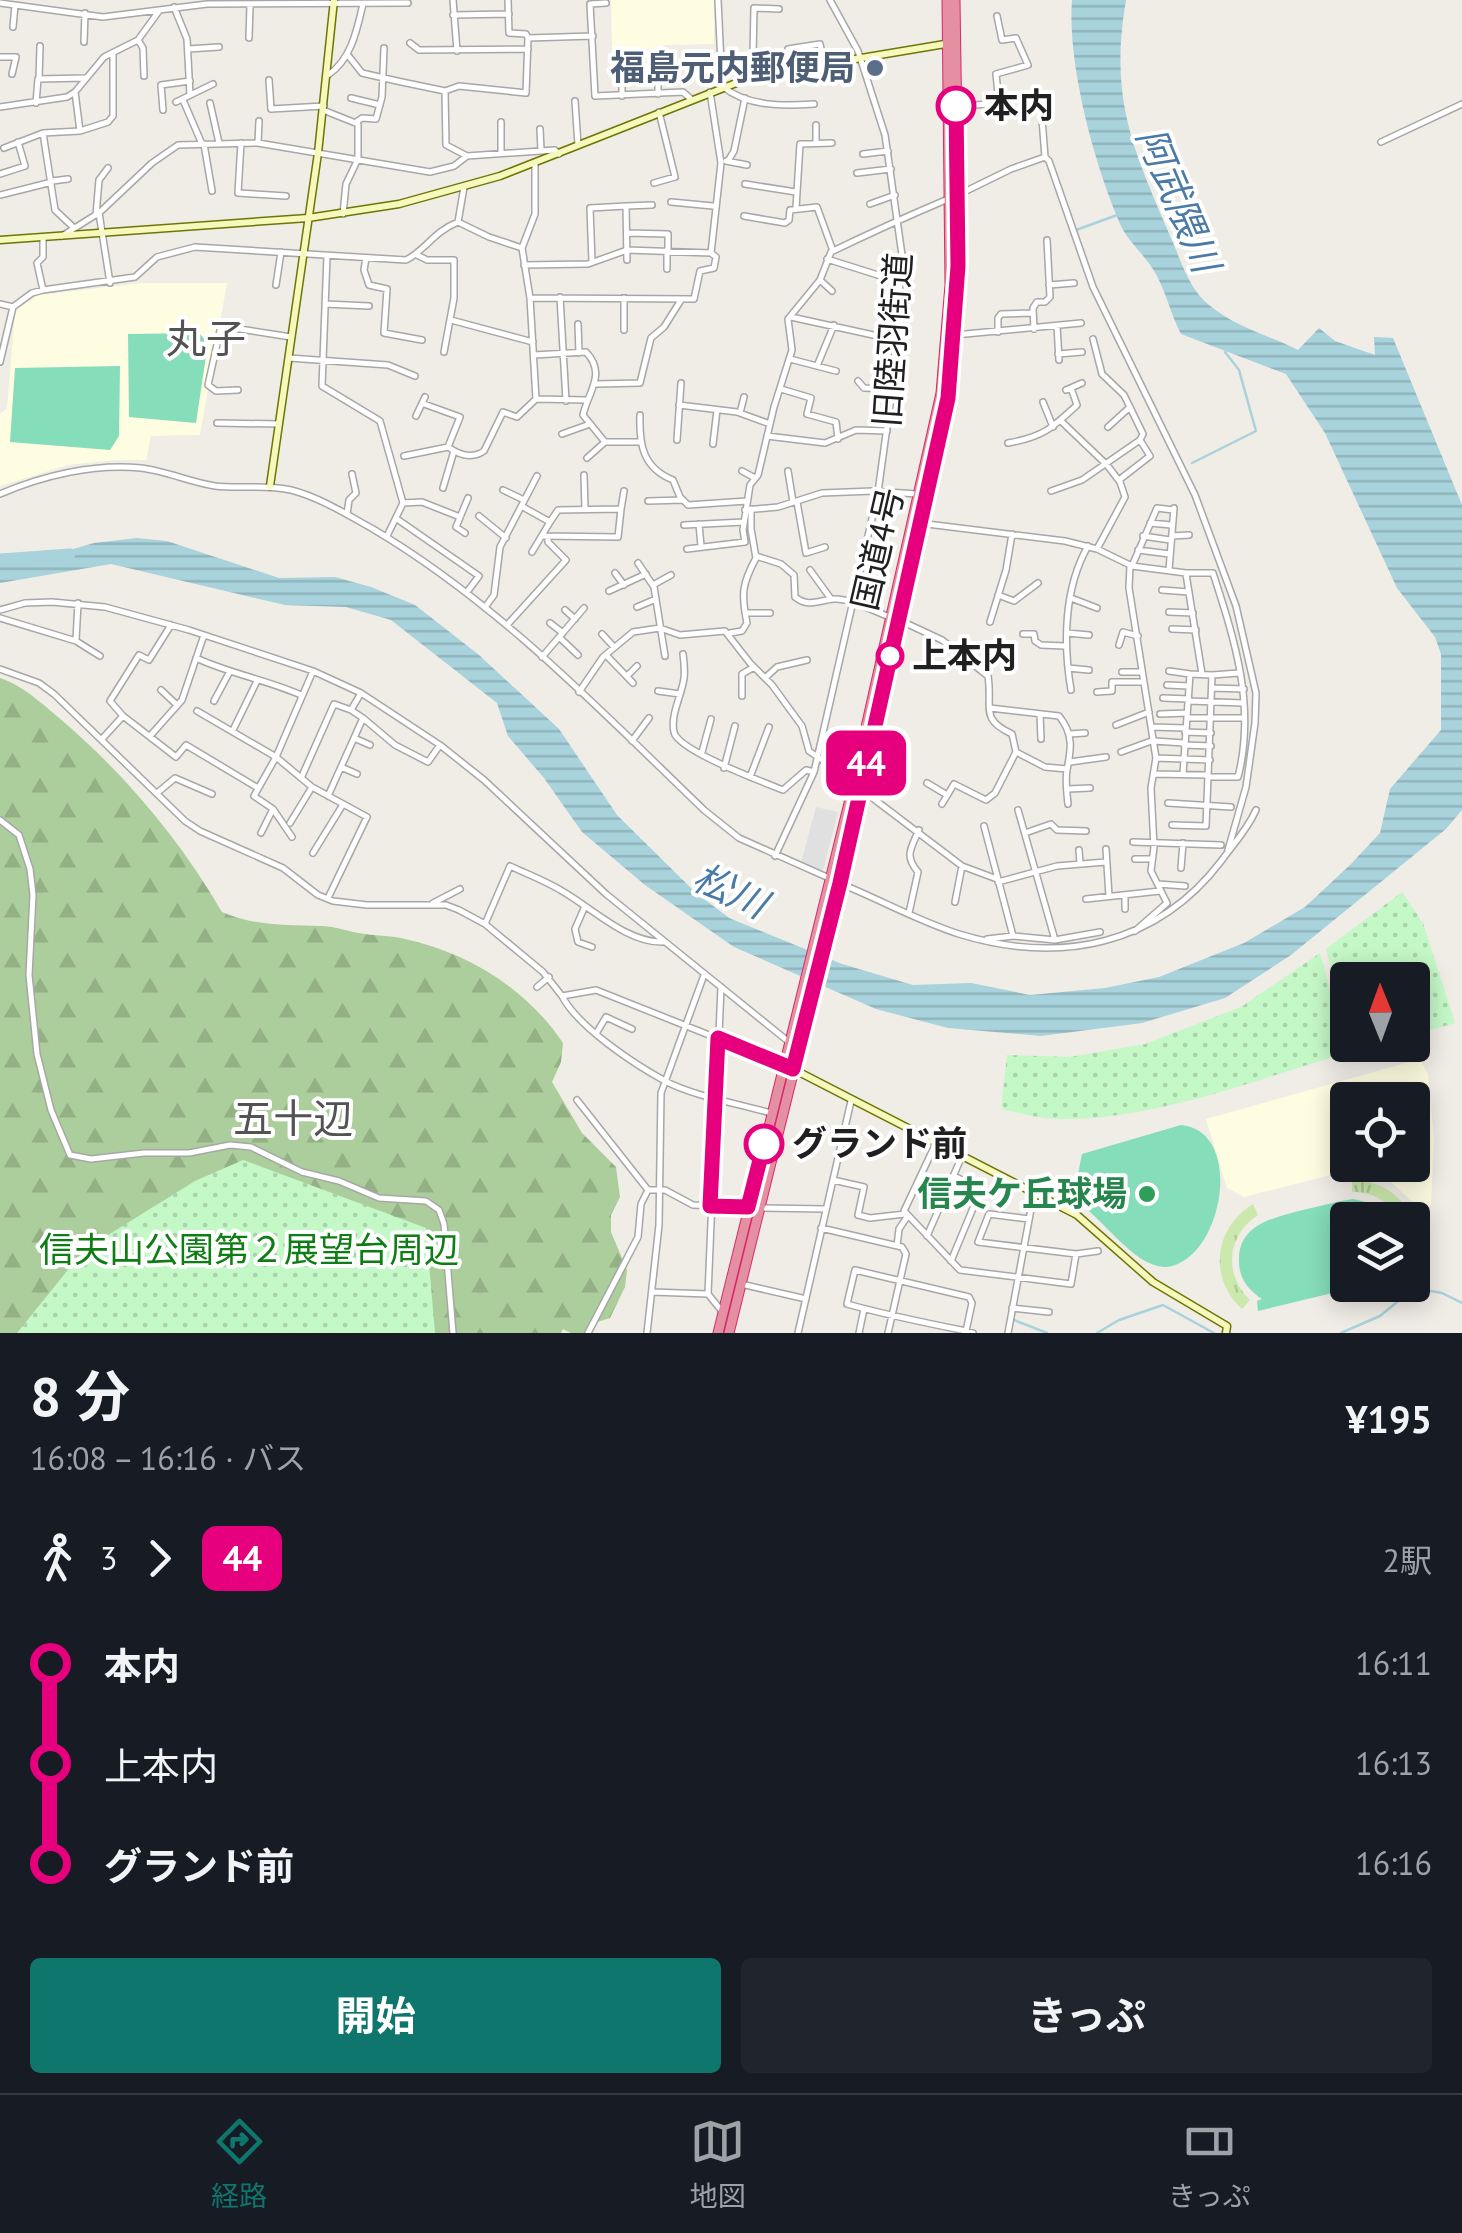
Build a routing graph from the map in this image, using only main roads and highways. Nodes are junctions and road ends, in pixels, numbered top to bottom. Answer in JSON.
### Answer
{"nodes":[{"id":1,"x":947,"y":0,"type":"edge"},
{"id":2,"x":955,"y":0,"type":"edge"},
{"id":3,"x":951,"y":43,"type":"junction"},
{"id":4,"x":954,"y":197,"type":"junction"},
{"id":5,"x":917,"y":522,"type":"junction"},
{"id":6,"x":894,"y":618,"type":"junction"},
{"id":7,"x":834,"y":884,"type":"junction"},
{"id":8,"x":789,"y":1067,"type":"junction"},
{"id":9,"x":754,"y":1208,"type":"junction"},
{"id":10,"x":718,"y":1333,"type":"edge"},
{"id":11,"x":728,"y":1333,"type":"edge"}],
"edges":[{"from":1,"to":3,"type":"highway","name":"国道4号"},
{"from":2,"to":3,"type":"highway","name":"国道4号"},
{"from":3,"to":4,"type":"highway","name":"国道4号"},
{"from":3,"to":4,"type":"highway","name":"国道4号"},
{"from":4,"to":5,"type":"highway","name":"国道4号"},
{"from":4,"to":5,"type":"highway","name":"国道4号"},
{"from":5,"to":6,"type":"highway","name":"国道4号"},
{"from":6,"to":7,"type":"highway","name":"国道4号"},
{"from":6,"to":7,"type":"highway","name":"国道4号"},
{"from":7,"to":8,"type":"highway","name":"国道4号"},
{"from":8,"to":9,"type":"highway","name":"国道4号"},
{"from":8,"to":9,"type":"highway","name":"国道4号"},
{"from":9,"to":10,"type":"highway","name":"国道4号"},
{"from":9,"to":11,"type":"highway","name":"国道4号"}]}
